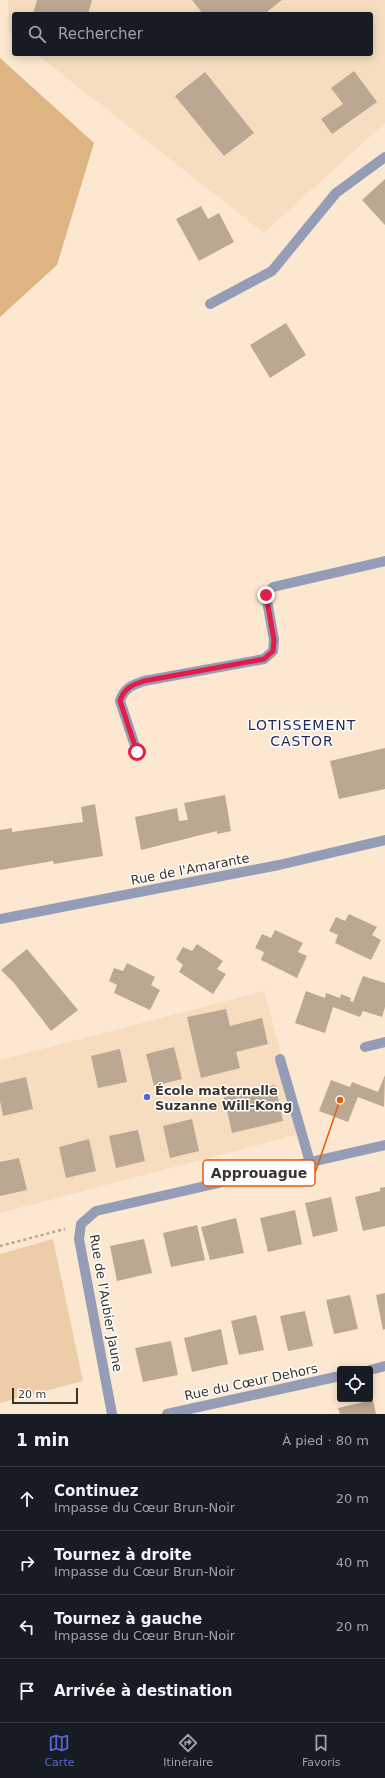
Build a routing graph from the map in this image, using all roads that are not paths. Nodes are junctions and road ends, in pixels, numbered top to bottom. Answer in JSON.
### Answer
{"nodes":[{"id":1,"x":385,"y":157,"type":"edge"},
{"id":2,"x":210,"y":304,"type":"dead end"},
{"id":3,"x":385,"y":561,"type":"edge"},
{"id":4,"x":137,"y":752,"type":"dead end"},
{"id":5,"x":385,"y":840,"type":"edge"},
{"id":6,"x":0,"y":919,"type":"edge"},
{"id":7,"x":385,"y":1042,"type":"edge"},
{"id":8,"x":365,"y":1047,"type":"dead end"},
{"id":9,"x":280,"y":1060,"type":"dead end"},
{"id":10,"x":385,"y":1145,"type":"edge"},
{"id":11,"x":310,"y":1162,"type":"junction"},
{"id":12,"x":385,"y":1366,"type":"edge"},
{"id":13,"x":373,"y":1369,"type":"edge"},
{"id":14,"x":337,"y":1377,"type":"edge"},
{"id":15,"x":112,"y":1414,"type":"edge"},
{"id":16,"x":167,"y":1414,"type":"edge"}],
"edges":[{"from":1,"to":2,"type":"street"},
{"from":3,"to":4,"type":"street"},
{"from":5,"to":6,"type":"street","name":"Rue de l'Amarante"},
{"from":7,"to":8,"type":"street"},
{"from":9,"to":11,"type":"street"},
{"from":10,"to":11,"type":"street","name":"Rue de l'Aubier Jaune"},
{"from":11,"to":15,"type":"street","name":"Rue de l'Aubier Jaune"},
{"from":12,"to":13,"type":"street"},
{"from":14,"to":16,"type":"street","name":"Rue du Cœur Dehors"}]}
